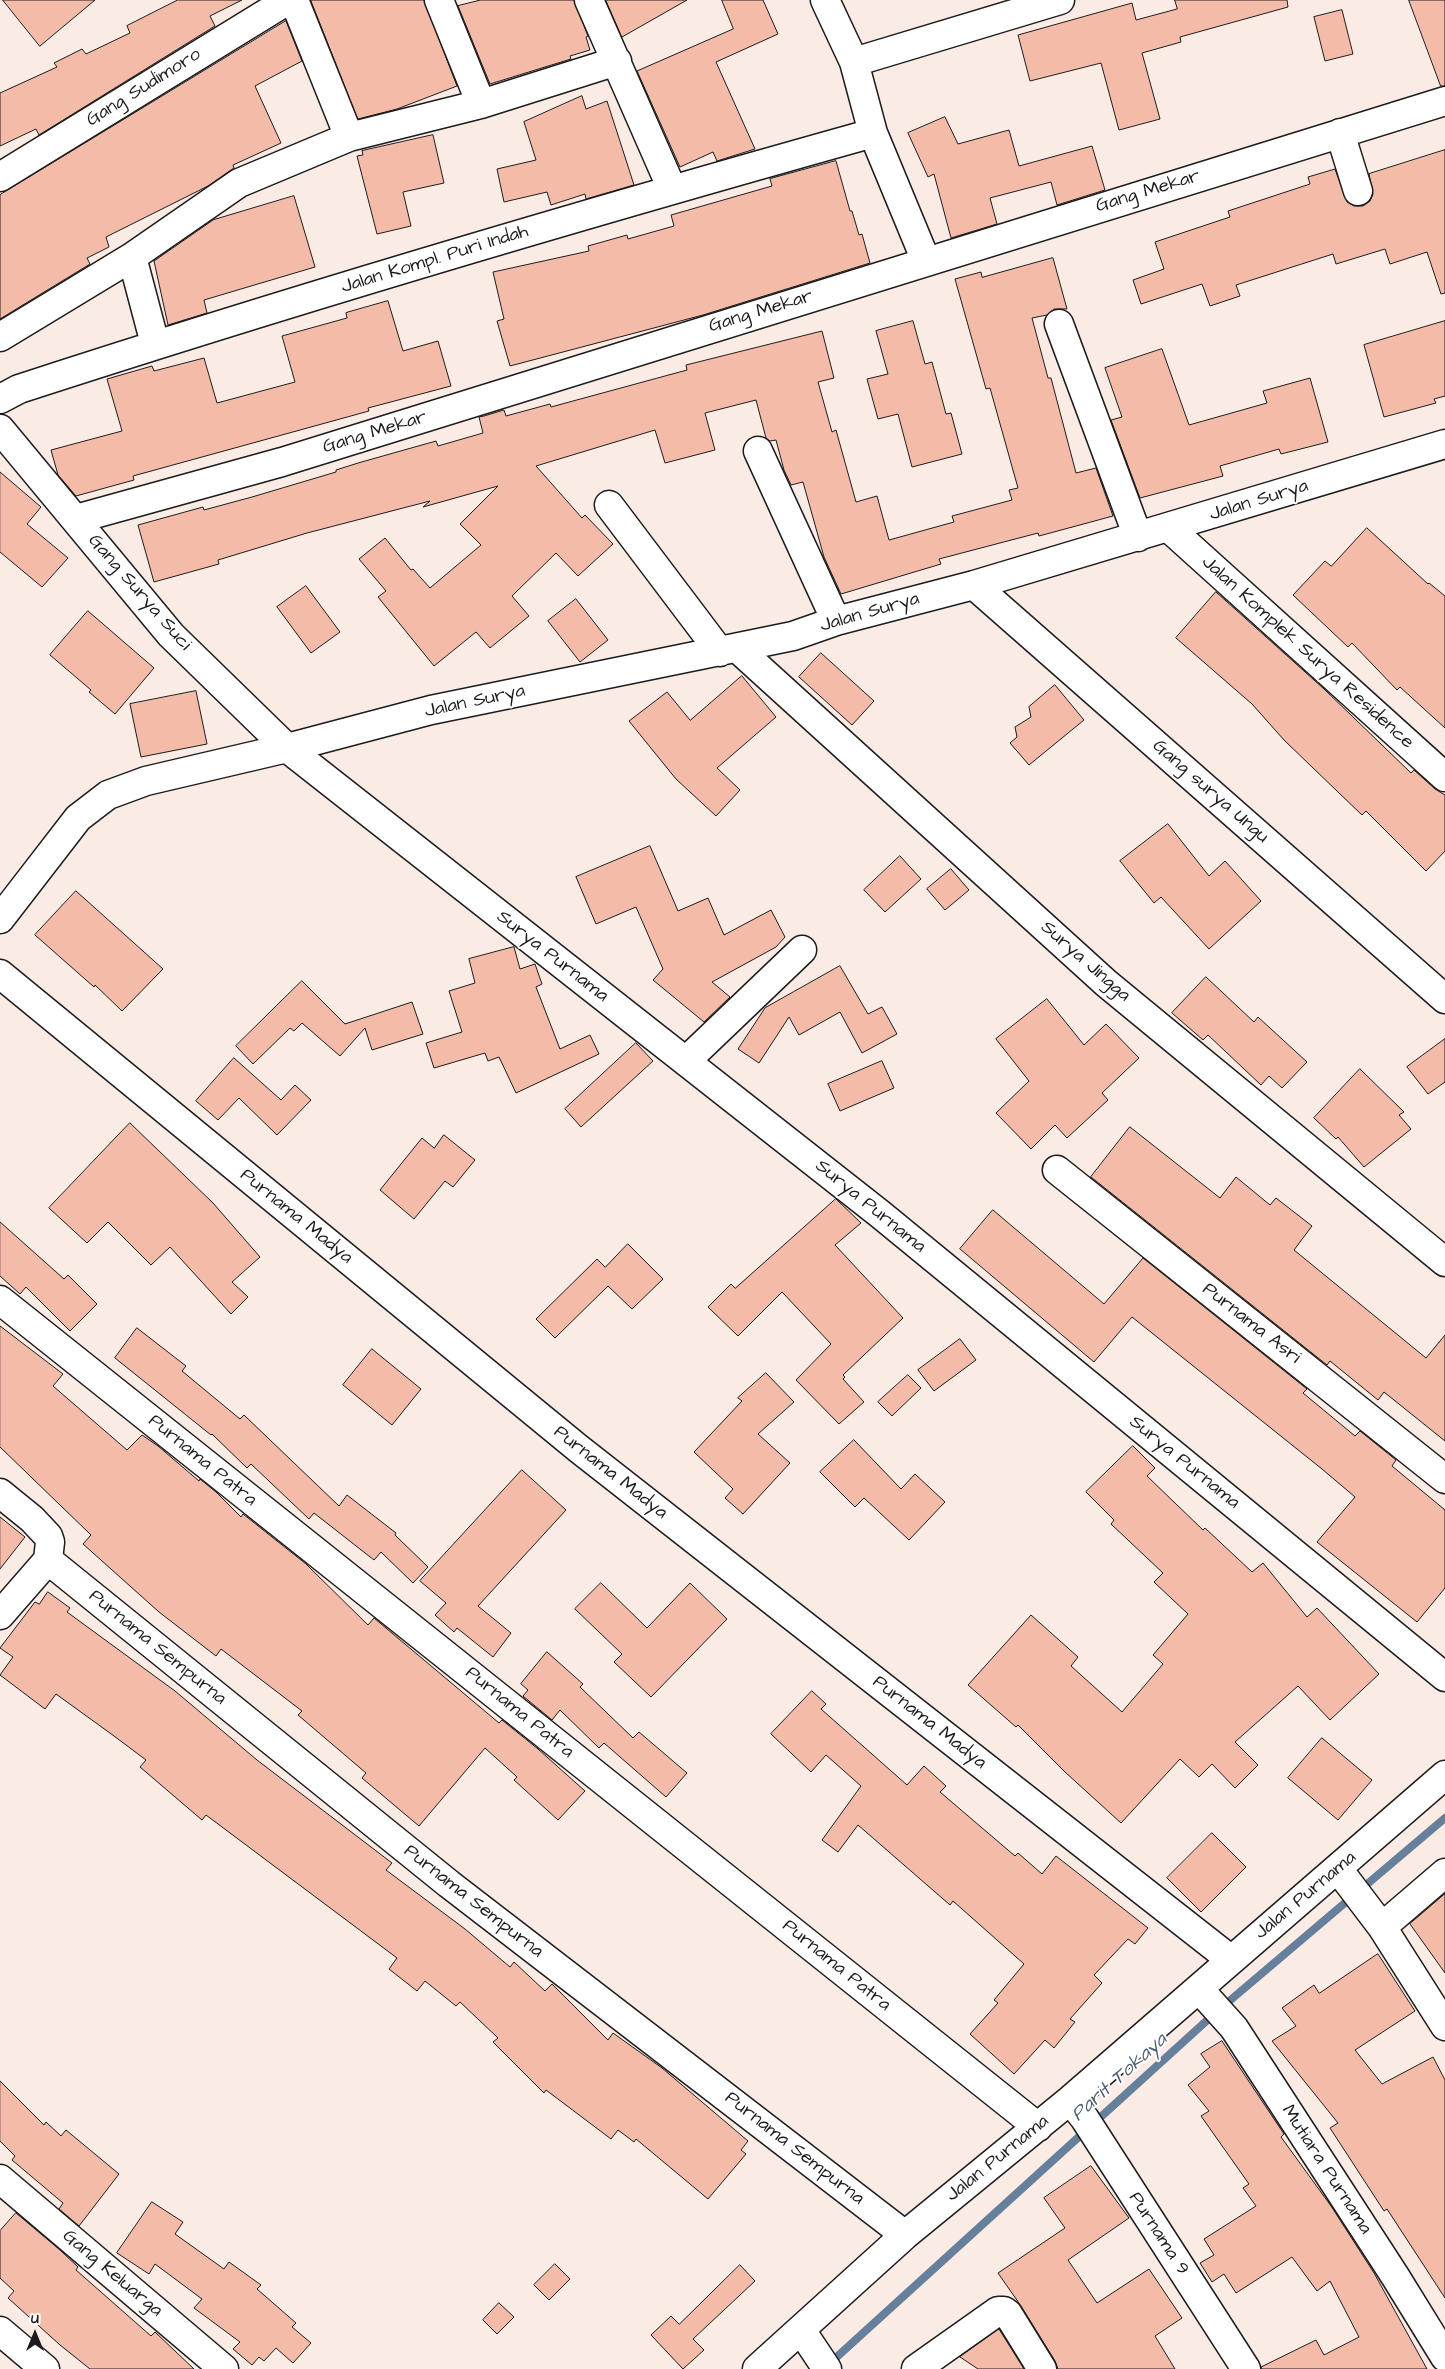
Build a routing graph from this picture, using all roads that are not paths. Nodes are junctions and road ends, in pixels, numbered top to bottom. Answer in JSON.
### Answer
{"nodes":[{"id":1,"x":288,"y":0,"type":"edge"},
{"id":2,"x":294,"y":0,"type":"edge"},
{"id":3,"x":438,"y":0,"type":"edge"},
{"id":4,"x":589,"y":0,"type":"edge"},
{"id":5,"x":825,"y":0,"type":"edge"},
{"id":6,"x":1060,"y":0,"type":"edge"},
{"id":7,"x":616,"y":61,"type":"junction"},
{"id":8,"x":854,"y":62,"type":"junction"},
{"id":9,"x":1445,"y":101,"type":"edge"},
{"id":10,"x":481,"y":104,"type":"junction"},
{"id":11,"x":873,"y":133,"type":"junction"},
{"id":12,"x":1340,"y":134,"type":"junction"},
{"id":13,"x":349,"y":137,"type":"junction"},
{"id":14,"x":0,"y":177,"type":"edge"},
{"id":15,"x":672,"y":189,"type":"junction"},
{"id":16,"x":1358,"y":191,"type":"dead end"},
{"id":17,"x":132,"y":257,"type":"junction"},
{"id":18,"x":926,"y":261,"type":"junction"},
{"id":19,"x":1059,"y":324,"type":"dead end"},
{"id":20,"x":0,"y":338,"type":"edge"},
{"id":21,"x":156,"y":344,"type":"junction"},
{"id":22,"x":0,"y":400,"type":"edge"},
{"id":23,"x":0,"y":429,"type":"edge"},
{"id":24,"x":1445,"y":444,"type":"edge"},
{"id":25,"x":758,"y":451,"type":"dead end"},
{"id":26,"x":609,"y":505,"type":"dead end"},
{"id":27,"x":76,"y":520,"type":"junction"},
{"id":28,"x":1169,"y":528,"type":"junction"},
{"id":29,"x":1138,"y":536,"type":"junction"},
{"id":30,"x":974,"y":585,"type":"junction"},
{"id":31,"x":836,"y":620,"type":"junction"},
{"id":32,"x":729,"y":650,"type":"junction"},
{"id":33,"x":286,"y":748,"type":"junction"},
{"id":34,"x":1445,"y":777,"type":"edge"},
{"id":35,"x":0,"y":919,"type":"edge"},
{"id":36,"x":802,"y":950,"type":"dead end"},
{"id":37,"x":0,"y":974,"type":"edge"},
{"id":38,"x":1445,"y":999,"type":"edge"},
{"id":39,"x":686,"y":1061,"type":"junction"},
{"id":40,"x":1057,"y":1170,"type":"dead end"},
{"id":41,"x":1445,"y":1262,"type":"edge"},
{"id":42,"x":0,"y":1300,"type":"edge"},
{"id":43,"x":1445,"y":1479,"type":"edge"},
{"id":44,"x":0,"y":1493,"type":"edge"},
{"id":45,"x":48,"y":1560,"type":"junction"},
{"id":46,"x":0,"y":1615,"type":"edge"},
{"id":47,"x":1445,"y":1677,"type":"edge"},
{"id":48,"x":1445,"y":1774,"type":"edge"},
{"id":49,"x":1445,"y":1873,"type":"edge"},
{"id":50,"x":1346,"y":1879,"type":"junction"},
{"id":51,"x":1377,"y":1921,"type":"junction"},
{"id":52,"x":1230,"y":1959,"type":"junction"},
{"id":53,"x":1206,"y":1996,"type":"junction"},
{"id":54,"x":1445,"y":2026,"type":"edge"},
{"id":55,"x":1077,"y":2110,"type":"junction"},
{"id":56,"x":1038,"y":2127,"type":"junction"},
{"id":57,"x":1,"y":2182,"type":"edge"},
{"id":58,"x":905,"y":2235,"type":"junction"},
{"id":59,"x":0,"y":2331,"type":"edge"},
{"id":60,"x":813,"y":2349,"type":"edge"},
{"id":61,"x":1445,"y":2357,"type":"edge"},
{"id":62,"x":44,"y":2369,"type":"edge"},
{"id":63,"x":224,"y":2369,"type":"edge"},
{"id":64,"x":758,"y":2369,"type":"edge"},
{"id":65,"x":916,"y":2369,"type":"edge"},
{"id":66,"x":1042,"y":2369,"type":"edge"},
{"id":67,"x":1246,"y":2369,"type":"edge"}],
"edges":[{"from":1,"to":14,"type":"street","name":"Gang Sudimoro"},
{"from":2,"to":13,"type":"street"},
{"from":3,"to":10,"type":"street"},
{"from":4,"to":7,"type":"street"},
{"from":5,"to":8,"type":"street"},
{"from":6,"to":8,"type":"street"},
{"from":7,"to":10,"type":"street"},
{"from":7,"to":15,"type":"street"},
{"from":8,"to":11,"type":"street"},
{"from":9,"to":12,"type":"street","name":"Gang Mekar"},
{"from":10,"to":13,"type":"street"},
{"from":11,"to":15,"type":"street","name":"Jalan Kompl. Puri Indah"},
{"from":11,"to":18,"type":"street"},
{"from":12,"to":16,"type":"street"},
{"from":12,"to":18,"type":"street","name":"Gang Mekar"},
{"from":13,"to":17,"type":"street"},
{"from":15,"to":21,"type":"street","name":"Jalan Kompl. Puri Indah"},
{"from":17,"to":20,"type":"street"},
{"from":17,"to":21,"type":"street"},
{"from":18,"to":27,"type":"street","name":"Gang Mekar"},
{"from":19,"to":29,"type":"street"},
{"from":21,"to":22,"type":"street","name":"Jalan Kompl. Puri Indah"},
{"from":23,"to":27,"type":"street","name":"Gang Surya Suci"},
{"from":24,"to":28,"type":"street","name":"Jalan Surya"},
{"from":25,"to":31,"type":"street"},
{"from":26,"to":32,"type":"street","name":"Surya Jingga"},
{"from":27,"to":33,"type":"street","name":"Gang Surya Suci"},
{"from":28,"to":29,"type":"street","name":"Jalan Surya"},
{"from":28,"to":34,"type":"street","name":"Jalan Komplek Surya Residence"},
{"from":29,"to":30,"type":"street","name":"Jalan Surya"},
{"from":30,"to":31,"type":"street","name":"Jalan Surya"},
{"from":30,"to":38,"type":"street","name":"Gang surya Ungu"},
{"from":31,"to":32,"type":"street","name":"Jalan Surya"},
{"from":32,"to":33,"type":"street","name":"Jalan Surya"},
{"from":32,"to":41,"type":"street","name":"Surya Jingga"},
{"from":33,"to":35,"type":"street","name":"Jalan Surya"},
{"from":33,"to":39,"type":"street","name":"Surya Purnama"},
{"from":36,"to":39,"type":"street"},
{"from":37,"to":52,"type":"street","name":"Purnama Madya"},
{"from":39,"to":47,"type":"street","name":"Surya Purnama"},
{"from":40,"to":43,"type":"street","name":"Purnama Asri"},
{"from":42,"to":56,"type":"street","name":"Purnama Patra"},
{"from":44,"to":45,"type":"street"},
{"from":45,"to":46,"type":"street"},
{"from":45,"to":58,"type":"street","name":"Purnama Sempurna"},
{"from":48,"to":50,"type":"street","name":"Jalan Purnama"},
{"from":49,"to":51,"type":"street"},
{"from":50,"to":51,"type":"street"},
{"from":50,"to":52,"type":"street","name":"Jalan Purnama"},
{"from":51,"to":54,"type":"street"},
{"from":52,"to":53,"type":"street","name":"Jalan Purnama"},
{"from":53,"to":55,"type":"street","name":"Jalan Purnama"},
{"from":53,"to":61,"type":"street","name":"Mutiara Purnama"},
{"from":55,"to":56,"type":"street","name":"Jalan Purnama"},
{"from":55,"to":67,"type":"street","name":"Purnama 9"},
{"from":56,"to":58,"type":"street","name":"Jalan Purnama"},
{"from":57,"to":63,"type":"street","name":"Gang Keluarga"},
{"from":58,"to":60,"type":"street","name":"Jalan Purnama"},
{"from":59,"to":62,"type":"street"},
{"from":60,"to":64,"type":"street","name":"Jalan Purnama"},
{"from":65,"to":66,"type":"street"}]}
